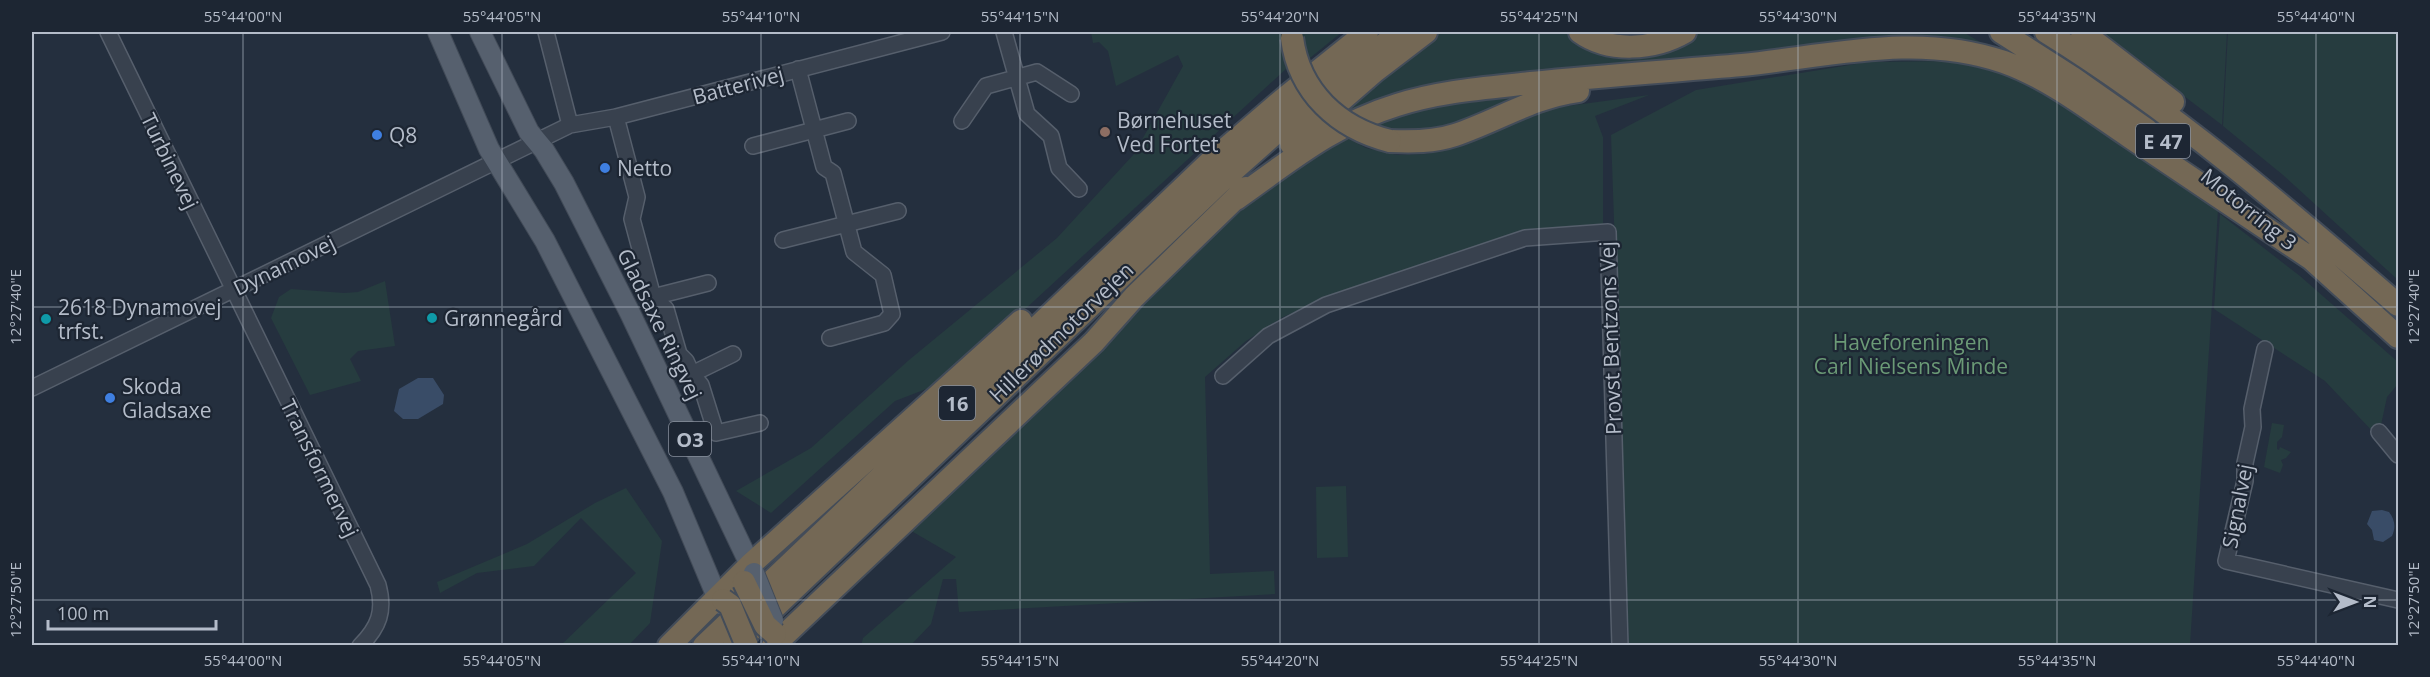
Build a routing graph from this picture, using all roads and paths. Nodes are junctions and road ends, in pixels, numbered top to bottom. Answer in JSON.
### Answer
{"nodes":[{"id":1,"x":108,"y":32,"type":"edge"},
{"id":2,"x":438,"y":32,"type":"edge"},
{"id":3,"x":480,"y":32,"type":"edge"},
{"id":4,"x":546,"y":32,"type":"edge"},
{"id":5,"x":942,"y":32,"type":"edge"},
{"id":6,"x":1004,"y":32,"type":"edge"},
{"id":7,"x":1367,"y":32,"type":"edge"},
{"id":8,"x":1400,"y":32,"type":"edge"},
{"id":9,"x":1426,"y":32,"type":"edge"},
{"id":10,"x":1580,"y":32,"type":"edge"},
{"id":11,"x":1685,"y":32,"type":"edge"},
{"id":12,"x":2001,"y":32,"type":"edge"},
{"id":13,"x":2046,"y":32,"type":"edge"},
{"id":14,"x":2082,"y":32,"type":"edge"},
{"id":15,"x":1292,"y":35,"type":"edge"},
{"id":16,"x":1742,"y":65,"type":"junction"},
{"id":17,"x":798,"y":69,"type":"junction"},
{"id":18,"x":1017,"y":76,"type":"junction"},
{"id":19,"x":1071,"y":94,"type":"dead end"},
{"id":20,"x":616,"y":117,"type":"junction"},
{"id":21,"x":848,"y":121,"type":"dead end"},
{"id":22,"x":962,"y":121,"type":"dead end"},
{"id":23,"x":570,"y":125,"type":"junction"},
{"id":24,"x":814,"y":130,"type":"junction"},
{"id":25,"x":535,"y":141,"type":"junction"},
{"id":26,"x":753,"y":146,"type":"dead end"},
{"id":27,"x":495,"y":161,"type":"junction"},
{"id":28,"x":1210,"y":162,"type":"junction"},
{"id":29,"x":2253,"y":181,"type":"junction"},
{"id":30,"x":1079,"y":189,"type":"dead end"},
{"id":31,"x":1236,"y":199,"type":"junction"},
{"id":32,"x":898,"y":211,"type":"dead end"},
{"id":33,"x":846,"y":224,"type":"junction"},
{"id":34,"x":783,"y":240,"type":"dead end"},
{"id":35,"x":2316,"y":262,"type":"junction"},
{"id":36,"x":708,"y":283,"type":"dead end"},
{"id":37,"x":233,"y":289,"type":"junction"},
{"id":38,"x":653,"y":297,"type":"junction"},
{"id":39,"x":1134,"y":297,"type":"junction"},
{"id":40,"x":2398,"y":305,"type":"edge"},
{"id":41,"x":2398,"y":337,"type":"edge"},
{"id":42,"x":830,"y":338,"type":"dead end"},
{"id":43,"x":2265,"y":349,"type":"dead end"},
{"id":44,"x":733,"y":354,"type":"dead end"},
{"id":45,"x":692,"y":374,"type":"junction"},
{"id":46,"x":1223,"y":376,"type":"dead end"},
{"id":47,"x":32,"y":388,"type":"edge"},
{"id":48,"x":760,"y":423,"type":"dead end"},
{"id":49,"x":2379,"y":432,"type":"dead end"},
{"id":50,"x":2398,"y":455,"type":"edge"},
{"id":51,"x":923,"y":464,"type":"junction"},
{"id":52,"x":746,"y":574,"type":"junction"},
{"id":53,"x":720,"y":600,"type":"junction"},
{"id":54,"x":2398,"y":600,"type":"edge"},
{"id":55,"x":778,"y":639,"type":"edge"},
{"id":56,"x":360,"y":645,"type":"edge"},
{"id":57,"x":669,"y":645,"type":"edge"},
{"id":58,"x":704,"y":645,"type":"edge"},
{"id":59,"x":735,"y":645,"type":"edge"},
{"id":60,"x":747,"y":645,"type":"edge"},
{"id":61,"x":1620,"y":645,"type":"edge"}],
"edges":[{"from":1,"to":37,"type":"street","name":"Turbinevej"},
{"from":2,"to":27,"type":"main road","number":"O3"},
{"from":3,"to":25,"type":"main road","name":"Gladsaxe Ringvej","number":"O3"},
{"from":4,"to":23,"type":"street"},
{"from":5,"to":17,"type":"street","name":"Batterivej"},
{"from":6,"to":18,"type":"street"},
{"from":7,"to":28,"type":"highway","name":"Hillerødmotorvejen","number":"16"},
{"from":8,"to":51,"type":"highway","name":"Hillerødmotorvejen","number":"16"},
{"from":9,"to":31,"type":"highway"},
{"from":10,"to":11,"type":"highway"},
{"from":12,"to":35,"type":"highway","name":"Motorring 3","number":"E 47"},
{"from":13,"to":29,"type":"highway","name":"Motorring 3","number":"E 47"},
{"from":14,"to":29,"type":"highway"},
{"from":15,"to":16,"type":"highway","bridge":true},
{"from":16,"to":31,"type":"highway"},
{"from":16,"to":35,"type":"highway"},
{"from":17,"to":20,"type":"street","name":"Batterivej"},
{"from":17,"to":24,"type":"street"},
{"from":18,"to":19,"type":"street"},
{"from":18,"to":22,"type":"street"},
{"from":18,"to":30,"type":"street"},
{"from":20,"to":23,"type":"street","name":"Batterivej"},
{"from":20,"to":38,"type":"street"},
{"from":21,"to":24,"type":"street"},
{"from":23,"to":25,"type":"street","name":"Batterivej"},
{"from":24,"to":26,"type":"street"},
{"from":24,"to":33,"type":"street"},
{"from":25,"to":27,"type":"street","name":"Dynamovej"},
{"from":25,"to":52,"type":"main road","name":"Gladsaxe Ringvej","number":"O3"},
{"from":27,"to":37,"type":"street","name":"Dynamovej"},
{"from":27,"to":53,"type":"main road","number":"O3"},
{"from":28,"to":52,"type":"highway"},
{"from":28,"to":58,"type":"highway","name":"Hillerødmotorvejen","number":"16"},
{"from":29,"to":40,"type":"highway","name":"Motorring 3","number":"E 47"},
{"from":31,"to":39,"type":"highway"},
{"from":32,"to":33,"type":"street"},
{"from":33,"to":34,"type":"street"},
{"from":33,"to":42,"type":"street"},
{"from":35,"to":41,"type":"highway","name":"Motorring 3","number":"E 47"},
{"from":36,"to":38,"type":"street"},
{"from":37,"to":47,"type":"street","name":"Dynamovej"},
{"from":37,"to":56,"type":"street","name":"Transformervej"},
{"from":38,"to":45,"type":"street"},
{"from":39,"to":51,"type":"highway"},
{"from":39,"to":55,"type":"highway"},
{"from":43,"to":54,"type":"street","name":"Signalvej"},
{"from":44,"to":45,"type":"street"},
{"from":45,"to":48,"type":"street"},
{"from":46,"to":61,"type":"street","name":"Provst Bentzons Vej"},
{"from":49,"to":50,"type":"street"},
{"from":51,"to":59,"type":"highway","name":"Hillerødmotorvejen","number":"16"},
{"from":52,"to":53,"type":"highway"},
{"from":52,"to":55,"type":"highway","bridge":true},
{"from":53,"to":57,"type":"highway"},
{"from":53,"to":59,"type":"main road","number":"O3"},
{"from":53,"to":60,"type":"highway","bridge":true}]}
